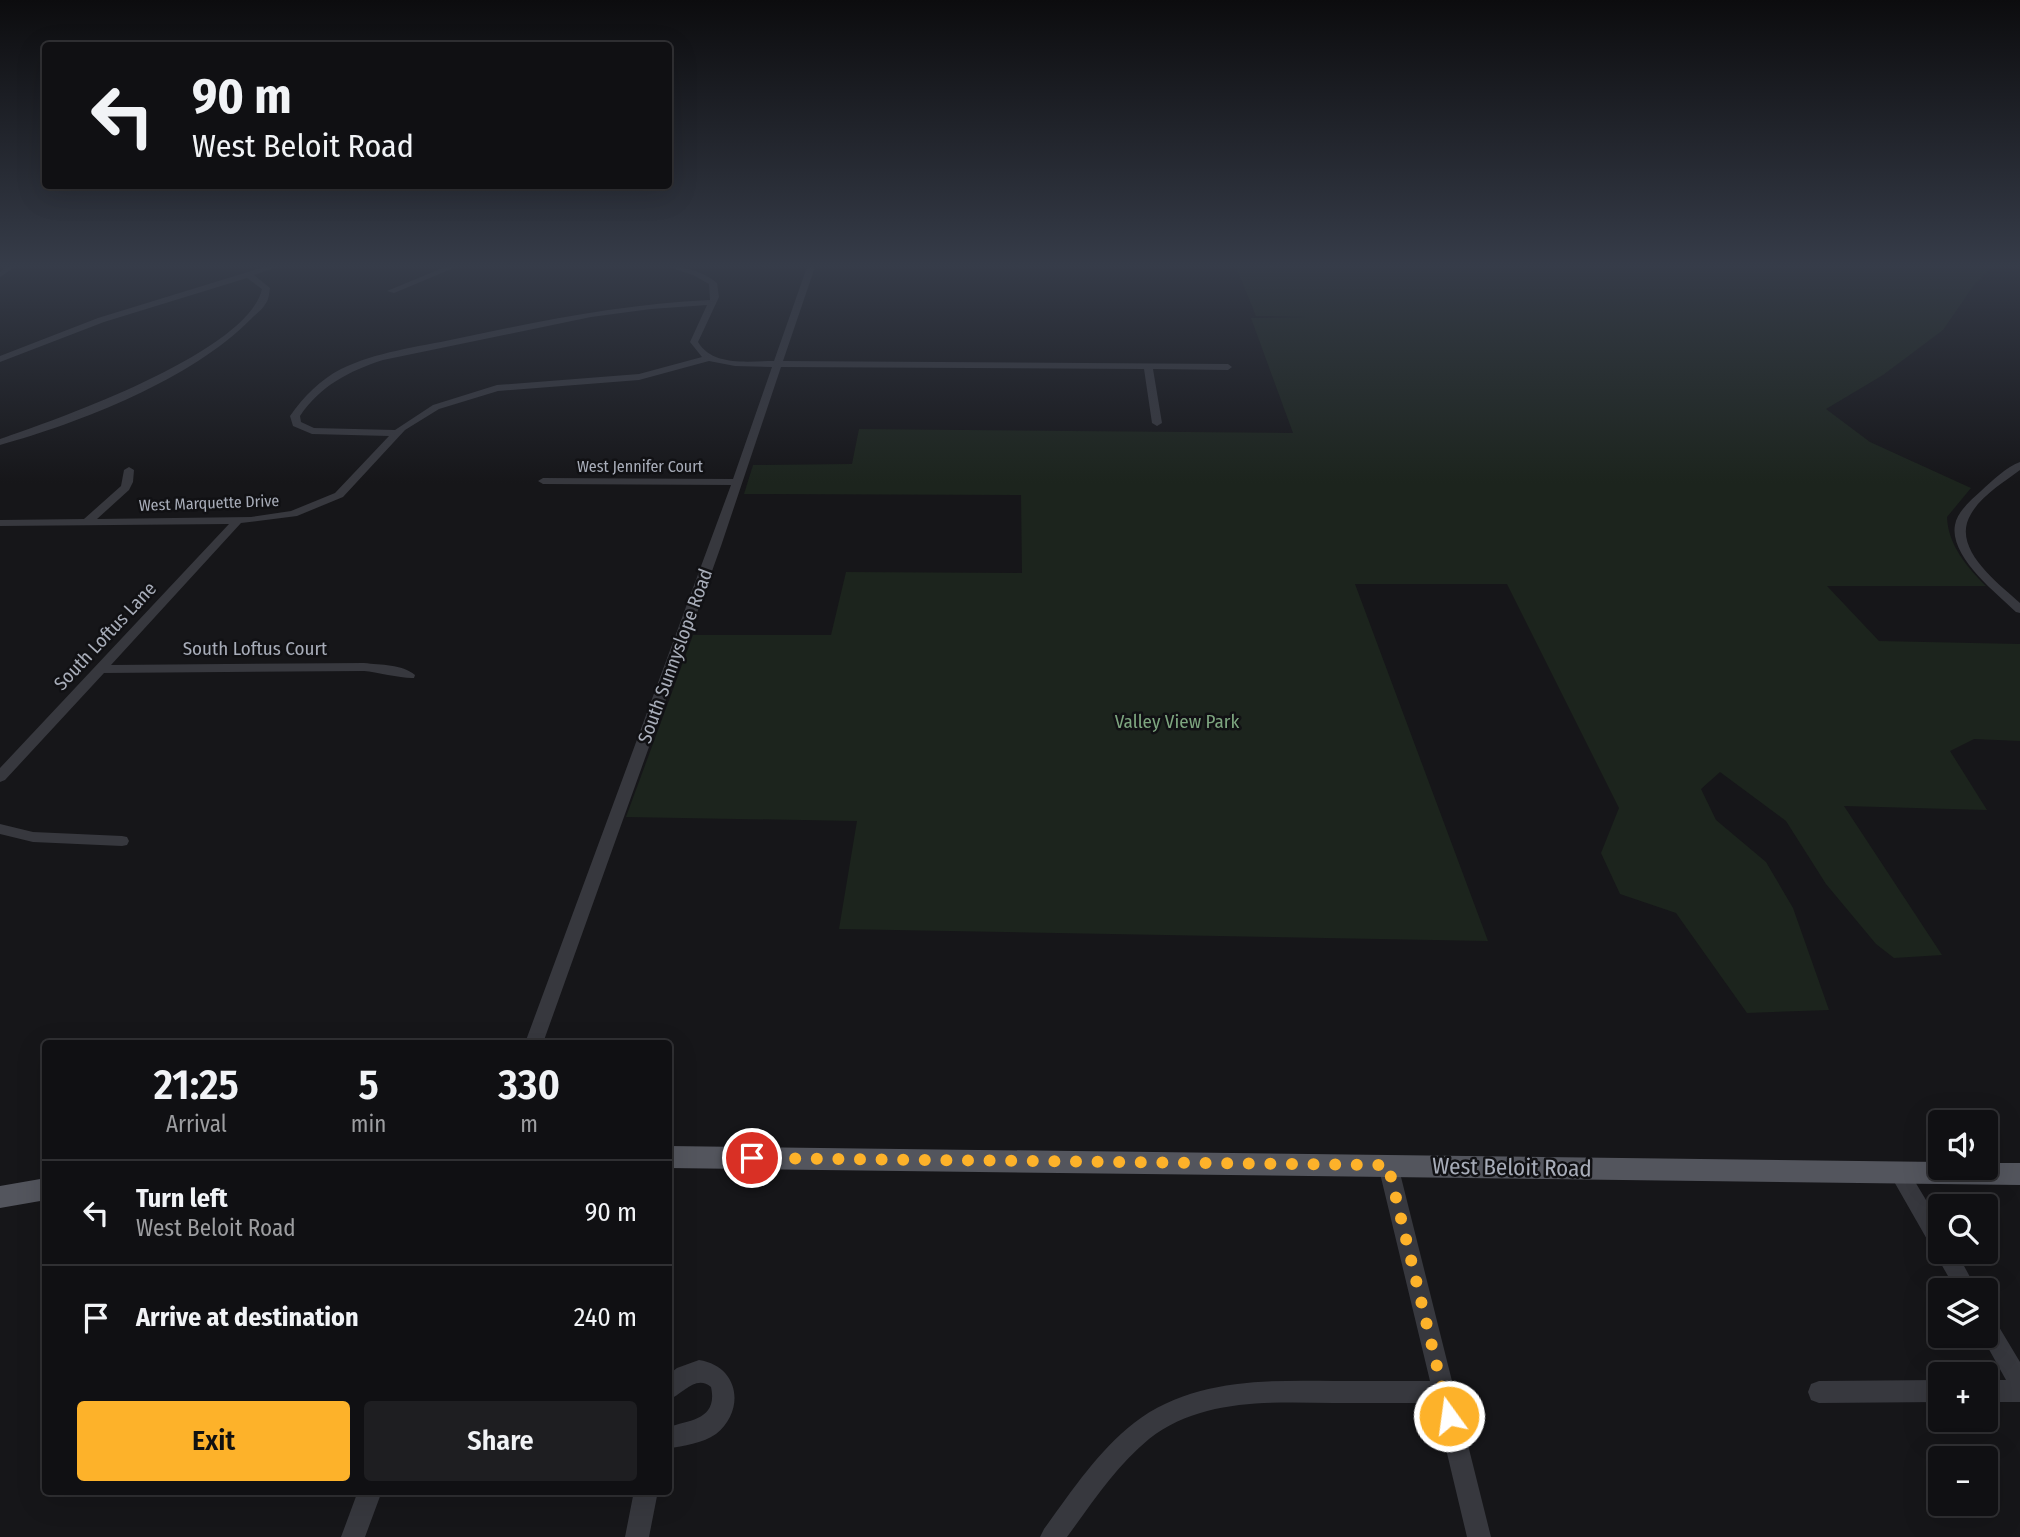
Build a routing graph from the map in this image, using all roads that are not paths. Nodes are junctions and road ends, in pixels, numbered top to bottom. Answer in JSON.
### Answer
{"nodes":[{"id":1,"x":48,"y":339,"type":"edge"},
{"id":2,"x":222,"y":339,"type":"edge"},
{"id":3,"x":471,"y":339,"type":"edge"},
{"id":4,"x":696,"y":339,"type":"edge"},
{"id":5,"x":786,"y":339,"type":"edge"},
{"id":6,"x":709,"y":358,"type":"junction"},
{"id":7,"x":0,"y":359,"type":"edge"},
{"id":8,"x":777,"y":364,"type":"junction"},
{"id":9,"x":1148,"y":366,"type":"junction"},
{"id":10,"x":1228,"y":367,"type":"dead end"},
{"id":11,"x":1157,"y":423,"type":"dead end"},
{"id":12,"x":396,"y":433,"type":"junction"},
{"id":13,"x":0,"y":442,"type":"edge"},
{"id":14,"x":2020,"y":465,"type":"edge"},
{"id":15,"x":129,"y":470,"type":"dead end"},
{"id":16,"x":542,"y":481,"type":"dead end"},
{"id":17,"x":737,"y":482,"type":"junction"},
{"id":18,"x":238,"y":520,"type":"junction"},
{"id":19,"x":87,"y":522,"type":"junction"},
{"id":20,"x":0,"y":523,"type":"edge"},
{"id":21,"x":2020,"y":609,"type":"edge"},
{"id":22,"x":101,"y":669,"type":"junction"},
{"id":23,"x":409,"y":676,"type":"dead end"},
{"id":24,"x":0,"y":777,"type":"edge"},
{"id":25,"x":0,"y":830,"type":"edge"},
{"id":26,"x":122,"y":841,"type":"dead end"},
{"id":27,"x":535,"y":1040,"type":"edge"},
{"id":28,"x":672,"y":1157,"type":"edge"},
{"id":29,"x":1388,"y":1165,"type":"junction"},
{"id":30,"x":1898,"y":1171,"type":"junction"},
{"id":31,"x":2020,"y":1174,"type":"edge"},
{"id":32,"x":42,"y":1190,"type":"edge"},
{"id":33,"x":0,"y":1197,"type":"edge"},
{"id":34,"x":1928,"y":1222,"type":"edge"},
{"id":35,"x":1998,"y":1345,"type":"edge"},
{"id":36,"x":2020,"y":1383,"type":"edge"},
{"id":37,"x":672,"y":1385,"type":"edge"},
{"id":38,"x":1928,"y":1391,"type":"edge"},
{"id":39,"x":1998,"y":1391,"type":"edge"},
{"id":40,"x":2020,"y":1391,"type":"edge"},
{"id":41,"x":1443,"y":1392,"type":"junction"},
{"id":42,"x":1819,"y":1392,"type":"dead end"},
{"id":43,"x":672,"y":1437,"type":"edge"},
{"id":44,"x":369,"y":1495,"type":"edge"},
{"id":45,"x":645,"y":1495,"type":"edge"},
{"id":46,"x":353,"y":1537,"type":"edge"},
{"id":47,"x":637,"y":1537,"type":"edge"},
{"id":48,"x":1052,"y":1537,"type":"edge"},
{"id":49,"x":1479,"y":1537,"type":"edge"}],
"edges":[{"from":1,"to":7,"type":"street"},
{"from":2,"to":13,"type":"street"},
{"from":3,"to":12,"type":"street"},
{"from":4,"to":6,"type":"street"},
{"from":5,"to":8,"type":"street","name":"South Sunnyslope Road"},
{"from":6,"to":8,"type":"street"},
{"from":6,"to":12,"type":"street","name":"West Marquette Drive"},
{"from":8,"to":9,"type":"street"},
{"from":8,"to":17,"type":"street","name":"South Sunnyslope Road"},
{"from":9,"to":10,"type":"street"},
{"from":9,"to":11,"type":"street"},
{"from":12,"to":18,"type":"street","name":"West Marquette Drive"},
{"from":14,"to":21,"type":"street"},
{"from":15,"to":19,"type":"street"},
{"from":16,"to":17,"type":"street","name":"West Jennifer Court"},
{"from":17,"to":27,"type":"street","name":"South Sunnyslope Road"},
{"from":18,"to":19,"type":"street","name":"West Marquette Drive"},
{"from":18,"to":22,"type":"street","name":"South Loftus Lane"},
{"from":19,"to":20,"type":"street","name":"West Marquette Drive"},
{"from":22,"to":23,"type":"street","name":"South Loftus Court"},
{"from":22,"to":24,"type":"street","name":"South Loftus Lane"},
{"from":25,"to":26,"type":"street"},
{"from":28,"to":29,"type":"main road","name":"West Beloit Road"},
{"from":29,"to":30,"type":"main road","name":"West Beloit Road"},
{"from":29,"to":41,"type":"street"},
{"from":30,"to":31,"type":"main road","name":"West Beloit Road"},
{"from":30,"to":34,"type":"street"},
{"from":32,"to":33,"type":"main road"},
{"from":35,"to":36,"type":"street"},
{"from":37,"to":43,"type":"street"},
{"from":38,"to":42,"type":"street"},
{"from":39,"to":40,"type":"street"},
{"from":41,"to":48,"type":"street"},
{"from":41,"to":49,"type":"street"},
{"from":44,"to":46,"type":"street"},
{"from":45,"to":47,"type":"street"}]}
